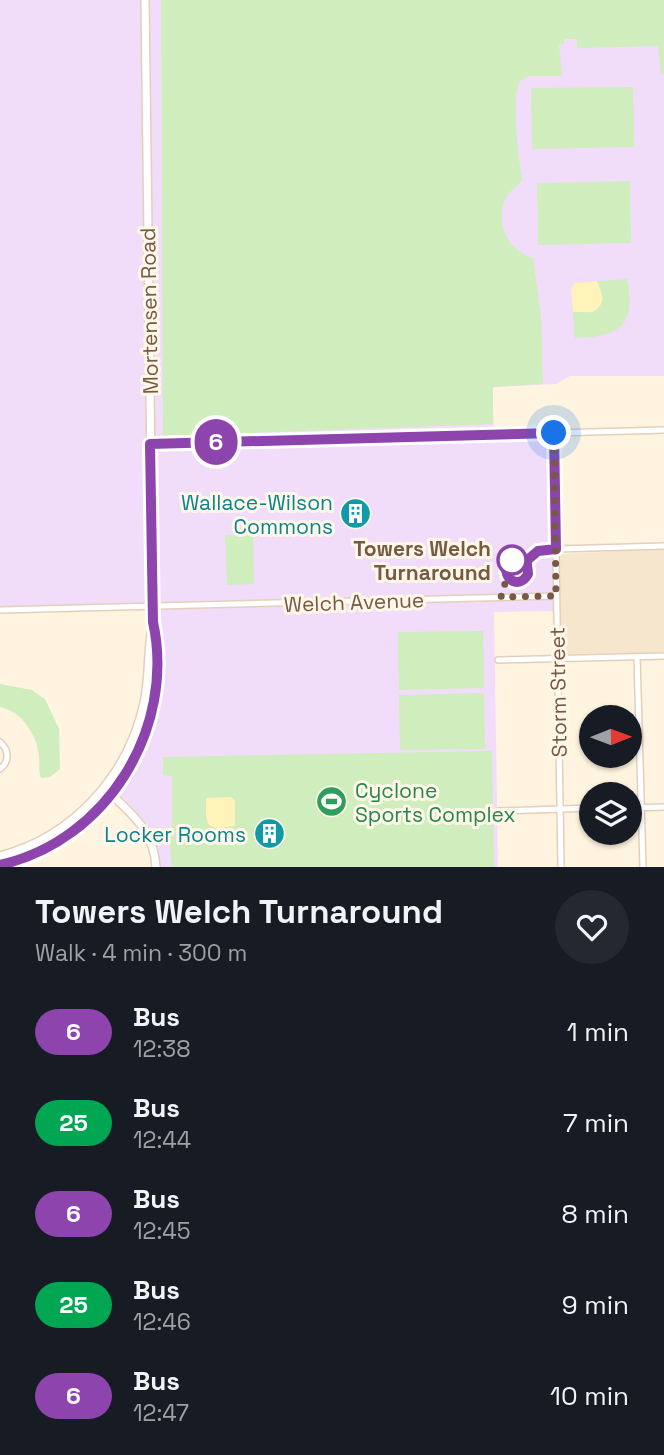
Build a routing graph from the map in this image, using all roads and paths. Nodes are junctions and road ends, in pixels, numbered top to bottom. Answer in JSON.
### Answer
{"nodes":[{"id":1,"x":145,"y":0,"type":"edge"},
{"id":2,"x":664,"y":430,"type":"edge"},
{"id":3,"x":554,"y":433,"type":"junction"},
{"id":4,"x":150,"y":444,"type":"junction"},
{"id":5,"x":664,"y":546,"type":"edge"},
{"id":6,"x":556,"y":549,"type":"junction"},
{"id":7,"x":556,"y":596,"type":"junction"},
{"id":8,"x":152,"y":606,"type":"junction"},
{"id":9,"x":0,"y":610,"type":"edge"},
{"id":10,"x":153,"y":622,"type":"junction"},
{"id":11,"x":664,"y":656,"type":"edge"},
{"id":12,"x":638,"y":657,"type":"junction"},
{"id":13,"x":557,"y":659,"type":"junction"},
{"id":14,"x":498,"y":660,"type":"dead end"},
{"id":15,"x":0,"y":742,"type":"edge"},
{"id":16,"x":0,"y":769,"type":"edge"},
{"id":17,"x":640,"y":782,"type":"edge"},
{"id":18,"x":104,"y":788,"type":"junction"},
{"id":19,"x":111,"y":794,"type":"junction"},
{"id":20,"x":642,"y":807,"type":"edge"},
{"id":21,"x":664,"y":807,"type":"edge"},
{"id":22,"x":579,"y":808,"type":"edge"},
{"id":23,"x":559,"y":809,"type":"junction"},
{"id":24,"x":499,"y":811,"type":"dead end"},
{"id":25,"x":642,"y":837,"type":"edge"},
{"id":26,"x":0,"y":856,"type":"edge"},
{"id":27,"x":0,"y":865,"type":"edge"},
{"id":28,"x":156,"y":867,"type":"edge"},
{"id":29,"x":561,"y":867,"type":"edge"},
{"id":30,"x":643,"y":867,"type":"edge"}],
"edges":[{"from":1,"to":4,"type":"street","name":"Mortensen Road"},
{"from":2,"to":3,"type":"street"},
{"from":3,"to":4,"type":"street"},
{"from":3,"to":6,"type":"street","name":"Storm Street"},
{"from":4,"to":8,"type":"street","name":"Mortensen Road"},
{"from":5,"to":6,"type":"street"},
{"from":6,"to":7,"type":"street","name":"Storm Street"},
{"from":7,"to":8,"type":"street","name":"Welch Avenue"},
{"from":7,"to":13,"type":"street","name":"Storm Street"},
{"from":8,"to":9,"type":"street","name":"Welch Avenue"},
{"from":8,"to":10,"type":"street","name":"Mortensen Road"},
{"from":10,"to":18,"type":"street","name":"Mortensen Road"},
{"from":10,"to":19,"type":"street","name":"Mortensen Road"},
{"from":11,"to":12,"type":"street"},
{"from":12,"to":13,"type":"street"},
{"from":12,"to":17,"type":"street"},
{"from":13,"to":14,"type":"street"},
{"from":13,"to":23,"type":"street","name":"Storm Street"},
{"from":15,"to":16,"type":"street"},
{"from":18,"to":19,"type":"street"},
{"from":18,"to":26,"type":"street","name":"Mortensen Road"},
{"from":19,"to":27,"type":"street","name":"Mortensen Road"},
{"from":19,"to":28,"type":"street"},
{"from":20,"to":21,"type":"street"},
{"from":22,"to":23,"type":"street"},
{"from":23,"to":24,"type":"street"},
{"from":23,"to":29,"type":"street","name":"Storm Street"},
{"from":25,"to":30,"type":"street"}]}
